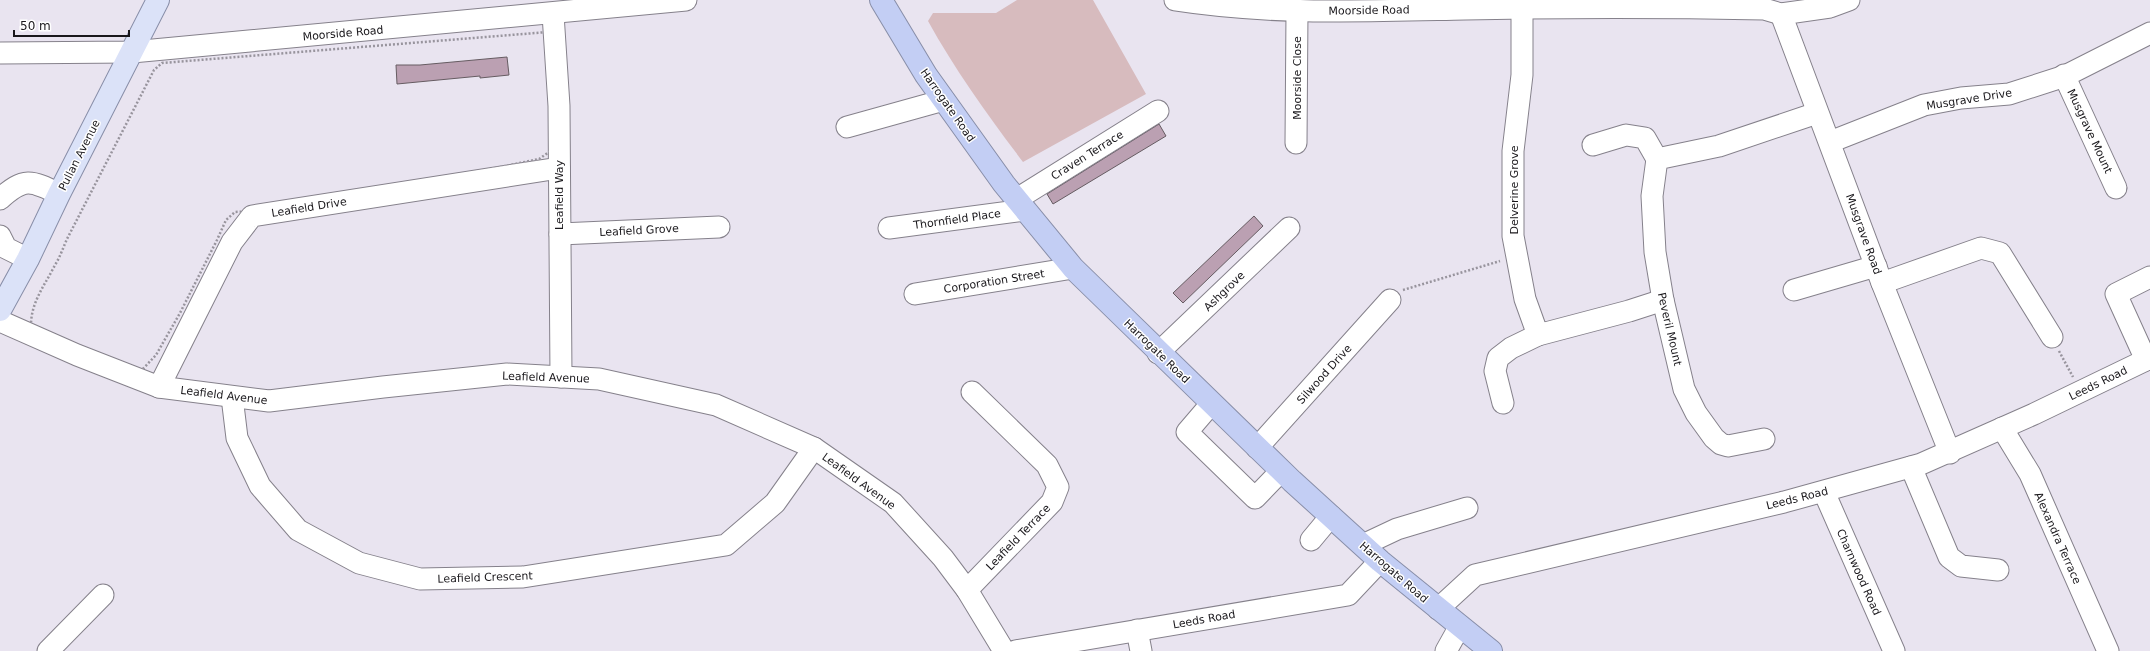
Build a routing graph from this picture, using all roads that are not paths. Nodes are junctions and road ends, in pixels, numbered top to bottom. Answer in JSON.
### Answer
{"nodes":[{"id":1,"x":158,"y":0,"type":"edge"},
{"id":2,"x":686,"y":0,"type":"edge"},
{"id":3,"x":881,"y":0,"type":"edge"},
{"id":4,"x":1175,"y":0,"type":"edge"},
{"id":5,"x":1849,"y":0,"type":"edge"},
{"id":6,"x":657,"y":1,"type":"edge"},
{"id":7,"x":1522,"y":4,"type":"edge"},
{"id":8,"x":1672,"y":4,"type":"edge"},
{"id":9,"x":1380,"y":5,"type":"edge"},
{"id":10,"x":1801,"y":6,"type":"edge"},
{"id":11,"x":1297,"y":12,"type":"junction"},
{"id":12,"x":553,"y":14,"type":"junction"},
{"id":13,"x":1781,"y":14,"type":"junction"},
{"id":14,"x":2150,"y":33,"type":"edge"},
{"id":15,"x":132,"y":52,"type":"junction"},
{"id":16,"x":0,"y":53,"type":"edge"},
{"id":17,"x":2064,"y":75,"type":"junction"},
{"id":18,"x":944,"y":100,"type":"junction"},
{"id":19,"x":1158,"y":111,"type":"dead end"},
{"id":20,"x":1818,"y":112,"type":"junction"},
{"id":21,"x":847,"y":127,"type":"dead end"},
{"id":22,"x":1830,"y":142,"type":"junction"},
{"id":23,"x":1296,"y":143,"type":"dead end"},
{"id":24,"x":1593,"y":145,"type":"dead end"},
{"id":25,"x":1657,"y":159,"type":"junction"},
{"id":26,"x":559,"y":168,"type":"junction"},
{"id":27,"x":2116,"y":188,"type":"dead end"},
{"id":28,"x":59,"y":194,"type":"junction"},
{"id":29,"x":0,"y":199,"type":"edge"},
{"id":30,"x":1021,"y":205,"type":"junction"},
{"id":31,"x":719,"y":227,"type":"dead end"},
{"id":32,"x":889,"y":228,"type":"dead end"},
{"id":33,"x":1289,"y":228,"type":"dead end"},
{"id":34,"x":560,"y":234,"type":"junction"},
{"id":35,"x":0,"y":236,"type":"edge"},
{"id":36,"x":28,"y":259,"type":"junction"},
{"id":37,"x":1073,"y":268,"type":"junction"},
{"id":38,"x":1879,"y":274,"type":"junction"},
{"id":39,"x":2150,"y":277,"type":"edge"},
{"id":40,"x":1794,"y":290,"type":"dead end"},
{"id":41,"x":915,"y":294,"type":"dead end"},
{"id":42,"x":1390,"y":300,"type":"road end"},
{"id":43,"x":1663,"y":300,"type":"junction"},
{"id":44,"x":0,"y":310,"type":"edge"},
{"id":45,"x":0,"y":321,"type":"edge"},
{"id":46,"x":1538,"y":334,"type":"junction"},
{"id":47,"x":2052,"y":337,"type":"dead end"},
{"id":48,"x":1158,"y":353,"type":"junction"},
{"id":49,"x":2148,"y":359,"type":"edge"},
{"id":50,"x":561,"y":377,"type":"junction"},
{"id":51,"x":159,"y":387,"type":"junction"},
{"id":52,"x":972,"y":392,"type":"dead end"},
{"id":53,"x":232,"y":396,"type":"junction"},
{"id":54,"x":1503,"y":403,"type":"dead end"},
{"id":55,"x":1211,"y":404,"type":"junction"},
{"id":56,"x":2002,"y":428,"type":"junction"},
{"id":57,"x":1764,"y":440,"type":"dead end"},
{"id":58,"x":814,"y":448,"type":"junction"},
{"id":59,"x":1257,"y":448,"type":"junction"},
{"id":60,"x":1950,"y":453,"type":"junction"},
{"id":61,"x":1911,"y":467,"type":"junction"},
{"id":62,"x":1281,"y":471,"type":"junction"},
{"id":63,"x":1824,"y":492,"type":"junction"},
{"id":64,"x":1468,"y":508,"type":"dead end"},
{"id":65,"x":1330,"y":516,"type":"junction"},
{"id":66,"x":1311,"y":540,"type":"dead end"},
{"id":67,"x":1363,"y":545,"type":"junction"},
{"id":68,"x":1380,"y":561,"type":"junction"},
{"id":69,"x":1998,"y":570,"type":"dead end"},
{"id":70,"x":967,"y":590,"type":"junction"},
{"id":71,"x":103,"y":595,"type":"dead end"},
{"id":72,"x":1438,"y":609,"type":"junction"},
{"id":73,"x":1460,"y":626,"type":"junction"},
{"id":74,"x":1138,"y":630,"type":"junction"},
{"id":75,"x":48,"y":651,"type":"edge"},
{"id":76,"x":1004,"y":651,"type":"edge"},
{"id":77,"x":1015,"y":651,"type":"edge"},
{"id":78,"x":1141,"y":651,"type":"edge"},
{"id":79,"x":1446,"y":651,"type":"edge"},
{"id":80,"x":1491,"y":651,"type":"edge"},
{"id":81,"x":1894,"y":651,"type":"edge"},
{"id":82,"x":2108,"y":651,"type":"edge"}],
"edges":[{"from":1,"to":15,"type":"main road","name":"Pullan Avenue"},
{"from":2,"to":6,"type":"street","name":"Moorside Road"},
{"from":3,"to":18,"type":"highway","name":"Harrogate Road"},
{"from":4,"to":11,"type":"street","name":"Moorside Road"},
{"from":5,"to":10,"type":"street","name":"Moorside Road"},
{"from":6,"to":12,"type":"street","name":"Moorside Road"},
{"from":7,"to":8,"type":"street","name":"Moorside Road"},
{"from":7,"to":9,"type":"street","name":"Moorside Road"},
{"from":7,"to":46,"type":"street","name":"Delverine Grove"},
{"from":8,"to":13,"type":"street","name":"Moorside Road"},
{"from":9,"to":11,"type":"street","name":"Moorside Road"},
{"from":10,"to":13,"type":"street","name":"Moorside Road"},
{"from":11,"to":23,"type":"street","name":"Moorside Close"},
{"from":12,"to":15,"type":"street","name":"Moorside Road"},
{"from":12,"to":26,"type":"street","name":"Leafield Way"},
{"from":13,"to":20,"type":"street","name":"Musgrave Road"},
{"from":14,"to":17,"type":"street","name":"Musgrave Drive"},
{"from":15,"to":16,"type":"street","name":"Moorside Road"},
{"from":15,"to":28,"type":"main road","name":"Pullan Avenue"},
{"from":17,"to":22,"type":"street","name":"Musgrave Drive"},
{"from":17,"to":27,"type":"street","name":"Musgrave Mount"},
{"from":18,"to":21,"type":"street"},
{"from":18,"to":30,"type":"highway","name":"Harrogate Road"},
{"from":19,"to":30,"type":"street","name":"Craven Terrace"},
{"from":20,"to":22,"type":"street","name":"Musgrave Road"},
{"from":20,"to":25,"type":"street"},
{"from":22,"to":38,"type":"street","name":"Musgrave Road"},
{"from":24,"to":25,"type":"street"},
{"from":25,"to":43,"type":"street","name":"Peveril Mount"},
{"from":26,"to":34,"type":"street","name":"Leafield Way"},
{"from":26,"to":51,"type":"street","name":"Leafield Drive"},
{"from":28,"to":29,"type":"street"},
{"from":28,"to":36,"type":"main road","name":"Pullan Avenue"},
{"from":30,"to":32,"type":"street","name":"Thornfield Place"},
{"from":30,"to":37,"type":"highway","name":"Harrogate Road"},
{"from":31,"to":34,"type":"street","name":"Leafield Grove"},
{"from":33,"to":48,"type":"street","name":"Ashgrove"},
{"from":34,"to":50,"type":"street","name":"Leafield Way"},
{"from":35,"to":36,"type":"street"},
{"from":36,"to":44,"type":"main road","name":"Pullan Avenue"},
{"from":37,"to":41,"type":"street","name":"Corporation Street"},
{"from":37,"to":48,"type":"highway","name":"Harrogate Road"},
{"from":38,"to":40,"type":"street"},
{"from":38,"to":47,"type":"street"},
{"from":38,"to":60,"type":"street","name":"Musgrave Road"},
{"from":39,"to":49,"type":"street"},
{"from":42,"to":59,"type":"street","name":"Silwood Drive"},
{"from":43,"to":46,"type":"street"},
{"from":43,"to":57,"type":"street","name":"Peveril Mount"},
{"from":45,"to":51,"type":"street","name":"Leafield Avenue"},
{"from":46,"to":54,"type":"street"},
{"from":48,"to":55,"type":"highway","name":"Harrogate Road"},
{"from":49,"to":56,"type":"street","name":"Leeds Road"},
{"from":50,"to":53,"type":"street","name":"Leafield Avenue"},
{"from":50,"to":58,"type":"street","name":"Leafield Avenue"},
{"from":51,"to":53,"type":"street","name":"Leafield Avenue"},
{"from":52,"to":70,"type":"street","name":"Leafield Terrace"},
{"from":53,"to":58,"type":"street","name":"Leafield Crescent"},
{"from":55,"to":59,"type":"highway","name":"Harrogate Road"},
{"from":55,"to":62,"type":"street"},
{"from":56,"to":60,"type":"street","name":"Leeds Road"},
{"from":56,"to":82,"type":"street","name":"Alexandra Terrace"},
{"from":58,"to":70,"type":"street","name":"Leafield Avenue"},
{"from":59,"to":62,"type":"highway","name":"Harrogate Road"},
{"from":60,"to":61,"type":"street","name":"Leeds Road"},
{"from":61,"to":63,"type":"street","name":"Leeds Road"},
{"from":61,"to":69,"type":"street"},
{"from":62,"to":65,"type":"highway","name":"Harrogate Road"},
{"from":63,"to":72,"type":"street","name":"Leeds Road"},
{"from":63,"to":81,"type":"street","name":"Charnwood Road"},
{"from":64,"to":67,"type":"street"},
{"from":65,"to":66,"type":"street"},
{"from":65,"to":67,"type":"highway","name":"Harrogate Road"},
{"from":67,"to":68,"type":"highway","name":"Harrogate Road"},
{"from":68,"to":72,"type":"highway","name":"Harrogate Road"},
{"from":68,"to":74,"type":"street","name":"Leeds Road"},
{"from":70,"to":76,"type":"street","name":"Leafield Avenue"},
{"from":71,"to":75,"type":"street"},
{"from":72,"to":73,"type":"highway","name":"Harrogate Road"},
{"from":73,"to":79,"type":"street"},
{"from":73,"to":80,"type":"highway","name":"Harrogate Road"},
{"from":74,"to":77,"type":"street","name":"Leeds Road"},
{"from":74,"to":78,"type":"street"}]}
